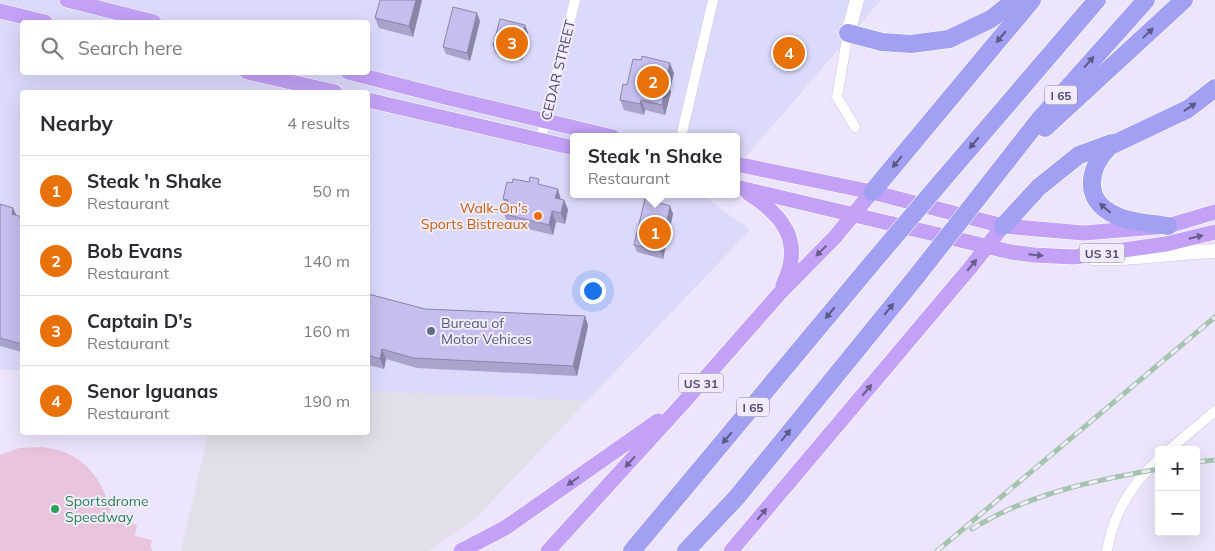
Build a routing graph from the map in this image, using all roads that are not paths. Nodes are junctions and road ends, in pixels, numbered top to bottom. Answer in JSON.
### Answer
{"nodes":[{"id":1,"x":67,"y":0,"type":"edge"},
{"id":2,"x":575,"y":0,"type":"edge"},
{"id":3,"x":714,"y":0,"type":"edge"},
{"id":4,"x":857,"y":0,"type":"edge"},
{"id":5,"x":1015,"y":0,"type":"edge"},
{"id":6,"x":1032,"y":0,"type":"edge"},
{"id":7,"x":1089,"y":0,"type":"edge"},
{"id":8,"x":1097,"y":0,"type":"edge"},
{"id":9,"x":1146,"y":0,"type":"edge"},
{"id":10,"x":1184,"y":0,"type":"edge"},
{"id":11,"x":0,"y":11,"type":"edge"},
{"id":12,"x":37,"y":20,"type":"edge"},
{"id":13,"x":146,"y":20,"type":"edge"},
{"id":14,"x":848,"y":33,"type":"junction"},
{"id":15,"x":260,"y":75,"type":"edge"},
{"id":16,"x":360,"y":75,"type":"edge"},
{"id":17,"x":1215,"y":88,"type":"edge"},
{"id":18,"x":326,"y":90,"type":"edge"},
{"id":19,"x":370,"y":100,"type":"edge"},
{"id":20,"x":994,"y":120,"type":"junction"},
{"id":21,"x":545,"y":121,"type":"junction"},
{"id":22,"x":854,"y":127,"type":"dead end"},
{"id":23,"x":596,"y":133,"type":"edge"},
{"id":24,"x":682,"y":133,"type":"edge"},
{"id":25,"x":1128,"y":138,"type":"junction"},
{"id":26,"x":540,"y":140,"type":"junction"},
{"id":27,"x":570,"y":147,"type":"edge"},
{"id":28,"x":740,"y":165,"type":"edge"},
{"id":29,"x":996,"y":173,"type":"junction"},
{"id":30,"x":740,"y":188,"type":"edge"},
{"id":31,"x":740,"y":189,"type":"edge"},
{"id":32,"x":872,"y":192,"type":"junction"},
{"id":33,"x":1215,"y":212,"type":"edge"},
{"id":34,"x":853,"y":214,"type":"junction"},
{"id":35,"x":1003,"y":226,"type":"junction"},
{"id":36,"x":1168,"y":226,"type":"junction"},
{"id":37,"x":1215,"y":232,"type":"edge"},
{"id":38,"x":988,"y":247,"type":"junction"},
{"id":39,"x":1215,"y":251,"type":"edge"},
{"id":40,"x":1074,"y":258,"type":"junction"},
{"id":41,"x":778,"y":294,"type":"junction"},
{"id":42,"x":684,"y":402,"type":"junction"},
{"id":43,"x":1215,"y":412,"type":"edge"},
{"id":44,"x":1174,"y":446,"type":"edge"},
{"id":45,"x":1155,"y":463,"type":"edge"},
{"id":46,"x":461,"y":551,"type":"edge"},
{"id":47,"x":548,"y":551,"type":"edge"},
{"id":48,"x":632,"y":551,"type":"edge"},
{"id":49,"x":686,"y":551,"type":"edge"},
{"id":50,"x":731,"y":551,"type":"edge"},
{"id":51,"x":1107,"y":551,"type":"edge"}],
"edges":[{"from":1,"to":13,"type":"main road"},
{"from":2,"to":21,"type":"street","name":"CEDAR STREET"},
{"from":3,"to":24,"type":"street"},
{"from":4,"to":14,"type":"main road"},
{"from":5,"to":14,"type":"highway"},
{"from":6,"to":32,"type":"highway","one_way":true},
{"from":7,"to":20,"type":"highway"},
{"from":8,"to":20,"type":"highway","number":"I 65"},
{"from":29,"to":9,"type":"highway","number":"I 65","one_way":true},
{"from":29,"to":10,"type":"highway","one_way":true},
{"from":11,"to":12,"type":"main road"},
{"from":14,"to":22,"type":"street"},
{"from":15,"to":18,"type":"main road"},
{"from":16,"to":21,"type":"main road"},
{"from":25,"to":17,"type":"highway","one_way":true},
{"from":19,"to":26,"type":"main road"},
{"from":20,"to":48,"type":"highway","number":"I 65","one_way":true,"bridge":true},
{"from":21,"to":23,"type":"main road"},
{"from":21,"to":26,"type":"street","name":"CEDAR STREET"},
{"from":25,"to":35,"type":"highway"},
{"from":36,"to":25,"type":"highway","one_way":true},
{"from":26,"to":27,"type":"main road"},
{"from":28,"to":32,"type":"main road"},
{"from":49,"to":29,"type":"highway","number":"I 65","one_way":true,"bridge":true},
{"from":30,"to":34,"type":"main road"},
{"from":31,"to":41,"type":"main road"},
{"from":32,"to":34,"type":"main road","number":"US 31"},
{"from":32,"to":35,"type":"main road","number":"US 31"},
{"from":33,"to":36,"type":"main road","number":"US 31"},
{"from":34,"to":38,"type":"main road"},
{"from":34,"to":41,"type":"main road","number":"US 31","one_way":true},
{"from":35,"to":36,"type":"main road","number":"US 31"},
{"from":35,"to":38,"type":"main road"},
{"from":40,"to":37,"type":"main road","number":"US 31","one_way":true},
{"from":38,"to":40,"type":"main road","number":"US 31","one_way":true},
{"from":50,"to":38,"type":"main road","one_way":true},
{"from":39,"to":40,"type":"main road"},
{"from":41,"to":42,"type":"main road","number":"US 31"},
{"from":42,"to":46,"type":"main road","one_way":true},
{"from":42,"to":47,"type":"main road","number":"US 31","one_way":true},
{"from":43,"to":44,"type":"street"},
{"from":45,"to":51,"type":"street"}]}
